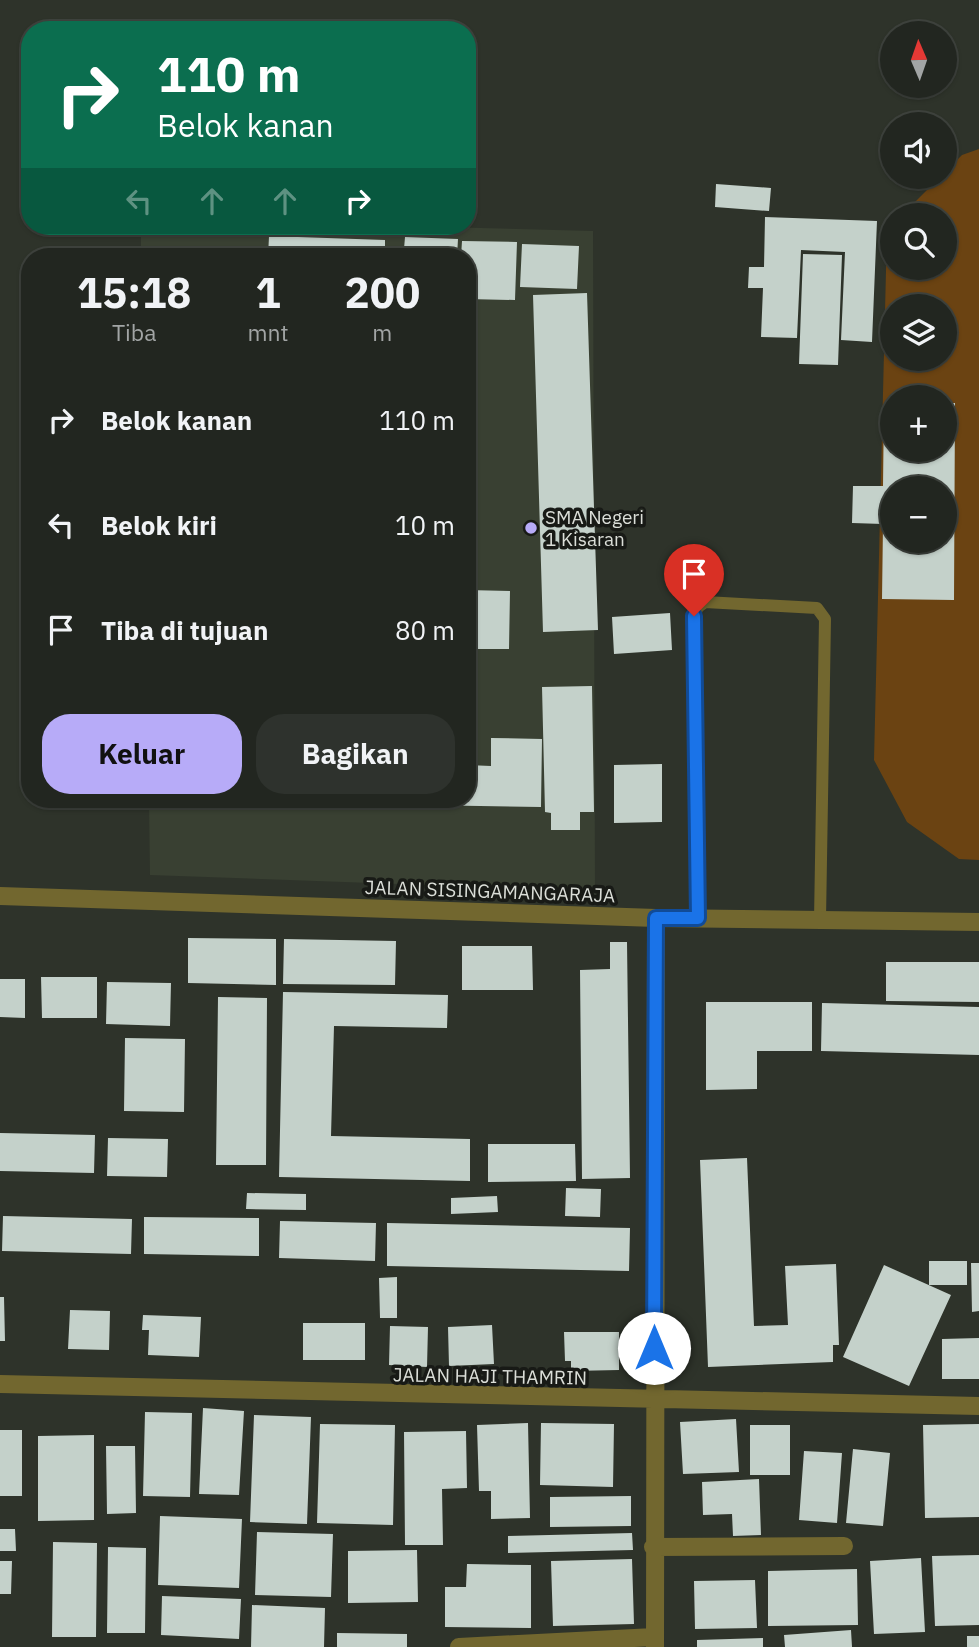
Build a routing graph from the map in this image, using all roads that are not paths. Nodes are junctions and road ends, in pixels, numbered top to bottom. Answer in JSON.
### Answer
{"nodes":[{"id":1,"x":0,"y":896,"type":"edge"},
{"id":2,"x":656,"y":918,"type":"junction"},
{"id":3,"x":698,"y":918,"type":"junction"},
{"id":4,"x":820,"y":920,"type":"junction"},
{"id":5,"x":979,"y":922,"type":"edge"},
{"id":6,"x":0,"y":1384,"type":"edge"},
{"id":7,"x":653,"y":1401,"type":"junction"},
{"id":8,"x":979,"y":1406,"type":"edge"},
{"id":9,"x":844,"y":1546,"type":"dead end"},
{"id":10,"x":653,"y":1547,"type":"junction"},
{"id":11,"x":654,"y":1642,"type":"edge"},
{"id":12,"x":459,"y":1647,"type":"edge"}],
"edges":[{"from":1,"to":2,"type":"street","name":"JALAN SISINGAMANGARAJA"},
{"from":2,"to":3,"type":"street","name":"JALAN SISINGAMANGARAJA"},
{"from":2,"to":7,"type":"street"},
{"from":3,"to":4,"type":"street","name":"JALAN SISINGAMANGARAJA"},
{"from":3,"to":4,"type":"lane"},
{"from":4,"to":5,"type":"street","name":"JALAN SISINGAMANGARAJA"},
{"from":6,"to":7,"type":"street","name":"JALAN HAJI THAMRIN"},
{"from":7,"to":8,"type":"street","name":"JALAN HAJI THAMRIN"},
{"from":7,"to":10,"type":"street"},
{"from":9,"to":10,"type":"street"},
{"from":10,"to":11,"type":"street"},
{"from":11,"to":12,"type":"street"}]}
